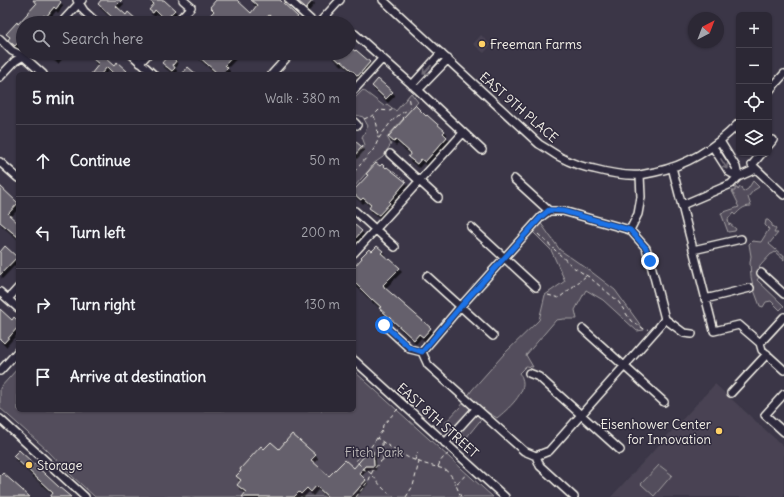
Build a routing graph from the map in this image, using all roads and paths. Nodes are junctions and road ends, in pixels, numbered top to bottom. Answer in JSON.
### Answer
{"nodes":[{"id":1,"x":183,"y":0,"type":"edge"},
{"id":2,"x":289,"y":0,"type":"edge"},
{"id":3,"x":340,"y":0,"type":"edge"},
{"id":4,"x":383,"y":0,"type":"edge"},
{"id":5,"x":79,"y":1,"type":"edge"},
{"id":6,"x":67,"y":16,"type":"edge"},
{"id":7,"x":89,"y":16,"type":"edge"},
{"id":8,"x":183,"y":16,"type":"edge"},
{"id":9,"x":306,"y":16,"type":"edge"},
{"id":10,"x":325,"y":16,"type":"edge"},
{"id":11,"x":356,"y":35,"type":"edge"},
{"id":12,"x":0,"y":39,"type":"edge"},
{"id":13,"x":16,"y":52,"type":"edge"},
{"id":14,"x":441,"y":53,"type":"junction"},
{"id":15,"x":382,"y":59,"type":"junction"},
{"id":16,"x":448,"y":59,"type":"junction"},
{"id":17,"x":17,"y":60,"type":"edge"},
{"id":18,"x":31,"y":60,"type":"edge"},
{"id":19,"x":285,"y":60,"type":"edge"},
{"id":20,"x":140,"y":62,"type":"edge"},
{"id":21,"x":41,"y":72,"type":"edge"},
{"id":22,"x":151,"y":72,"type":"edge"},
{"id":23,"x":274,"y":72,"type":"edge"},
{"id":24,"x":784,"y":74,"type":"edge"},
{"id":25,"x":0,"y":77,"type":"edge"},
{"id":26,"x":356,"y":88,"type":"edge"},
{"id":27,"x":415,"y":88,"type":"junction"},
{"id":28,"x":772,"y":88,"type":"edge"},
{"id":29,"x":408,"y":96,"type":"dead end"},
{"id":30,"x":394,"y":109,"type":"dead end"},
{"id":31,"x":374,"y":115,"type":"junction"},
{"id":32,"x":364,"y":119,"type":"dead end"},
{"id":33,"x":736,"y":126,"type":"edge"},
{"id":34,"x":463,"y":133,"type":"junction"},
{"id":35,"x":378,"y":139,"type":"junction"},
{"id":36,"x":720,"y":141,"type":"junction"},
{"id":37,"x":714,"y":147,"type":"junction"},
{"id":38,"x":482,"y":150,"type":"dead end"},
{"id":39,"x":390,"y":154,"type":"dead end"},
{"id":40,"x":760,"y":156,"type":"edge"},
{"id":41,"x":0,"y":162,"type":"edge"},
{"id":42,"x":672,"y":167,"type":"junction"},
{"id":43,"x":756,"y":169,"type":"junction"},
{"id":44,"x":356,"y":170,"type":"edge"},
{"id":45,"x":640,"y":175,"type":"junction"},
{"id":46,"x":16,"y":176,"type":"edge"},
{"id":47,"x":738,"y":178,"type":"junction"},
{"id":48,"x":514,"y":179,"type":"dead end"},
{"id":49,"x":420,"y":181,"type":"junction"},
{"id":50,"x":784,"y":195,"type":"edge"},
{"id":51,"x":438,"y":198,"type":"dead end"},
{"id":52,"x":682,"y":205,"type":"junction"},
{"id":53,"x":549,"y":210,"type":"junction"},
{"id":54,"x":356,"y":212,"type":"edge"},
{"id":55,"x":471,"y":227,"type":"dead end"},
{"id":56,"x":376,"y":229,"type":"junction"},
{"id":57,"x":630,"y":230,"type":"junction"},
{"id":58,"x":538,"y":234,"type":"dead end"},
{"id":59,"x":741,"y":239,"type":"dead end"},
{"id":60,"x":395,"y":247,"type":"dead end"},
{"id":61,"x":693,"y":250,"type":"junction"},
{"id":62,"x":356,"y":251,"type":"edge"},
{"id":63,"x":504,"y":258,"type":"junction"},
{"id":64,"x":761,"y":273,"type":"dead end"},
{"id":65,"x":426,"y":276,"type":"dead end"},
{"id":66,"x":587,"y":276,"type":"junction"},
{"id":67,"x":536,"y":287,"type":"dead end"},
{"id":68,"x":750,"y":288,"type":"dead end"},
{"id":69,"x":16,"y":290,"type":"edge"},
{"id":70,"x":0,"y":292,"type":"edge"},
{"id":71,"x":784,"y":294,"type":"edge"},
{"id":72,"x":548,"y":295,"type":"dead end"},
{"id":73,"x":8,"y":299,"type":"junction"},
{"id":74,"x":705,"y":299,"type":"junction"},
{"id":75,"x":16,"y":306,"type":"edge"},
{"id":76,"x":461,"y":306,"type":"junction"},
{"id":77,"x":784,"y":317,"type":"edge"},
{"id":78,"x":665,"y":319,"type":"junction"},
{"id":79,"x":384,"y":325,"type":"dead end"},
{"id":80,"x":651,"y":327,"type":"dead end"},
{"id":81,"x":583,"y":330,"type":"dead end"},
{"id":82,"x":692,"y":334,"type":"dead end"},
{"id":83,"x":493,"y":336,"type":"dead end"},
{"id":84,"x":760,"y":343,"type":"junction"},
{"id":85,"x":422,"y":352,"type":"junction"},
{"id":86,"x":16,"y":353,"type":"edge"},
{"id":87,"x":767,"y":354,"type":"junction"},
{"id":88,"x":356,"y":362,"type":"edge"},
{"id":89,"x":624,"y":366,"type":"junction"},
{"id":90,"x":784,"y":370,"type":"edge"},
{"id":91,"x":0,"y":371,"type":"edge"},
{"id":92,"x":529,"y":373,"type":"dead end"},
{"id":93,"x":731,"y":393,"type":"dead end"},
{"id":94,"x":784,"y":394,"type":"edge"},
{"id":95,"x":664,"y":402,"type":"dead end"},
{"id":96,"x":402,"y":404,"type":"junction"},
{"id":97,"x":476,"y":409,"type":"junction"},
{"id":98,"x":580,"y":415,"type":"junction"},
{"id":99,"x":0,"y":419,"type":"edge"},
{"id":100,"x":784,"y":432,"type":"edge"},
{"id":101,"x":377,"y":438,"type":"junction"},
{"id":102,"x":382,"y":442,"type":"junction"},
{"id":103,"x":445,"y":443,"type":"junction"},
{"id":104,"x":452,"y":450,"type":"junction"},
{"id":105,"x":620,"y":450,"type":"dead end"},
{"id":106,"x":418,"y":452,"type":"dead end"},
{"id":107,"x":402,"y":454,"type":"junction"},
{"id":108,"x":536,"y":456,"type":"junction"},
{"id":109,"x":415,"y":460,"type":"junction"},
{"id":110,"x":382,"y":461,"type":"junction"},
{"id":111,"x":420,"y":462,"type":"junction"},
{"id":112,"x":438,"y":467,"type":"junction"},
{"id":113,"x":472,"y":467,"type":"junction"},
{"id":114,"x":372,"y":474,"type":"junction"},
{"id":115,"x":456,"y":483,"type":"junction"},
{"id":116,"x":85,"y":497,"type":"edge"},
{"id":117,"x":356,"y":497,"type":"edge"},
{"id":118,"x":395,"y":497,"type":"edge"},
{"id":119,"x":406,"y":497,"type":"edge"},
{"id":120,"x":461,"y":497,"type":"edge"},
{"id":121,"x":505,"y":497,"type":"edge"},
{"id":122,"x":574,"y":497,"type":"edge"}],
"edges":[{"from":1,"to":8,"type":"street"},
{"from":2,"to":9,"type":"street"},
{"from":3,"to":10,"type":"street"},
{"from":4,"to":14,"type":"street","name":"EAST 9TH PLACE"},
{"from":5,"to":6,"type":"street"},
{"from":5,"to":7,"type":"street"},
{"from":11,"to":15,"type":"street"},
{"from":12,"to":13,"type":"street"},
{"from":14,"to":16,"type":"street","name":"EAST 9TH PLACE"},
{"from":14,"to":27,"type":"street","one_way":true},
{"from":15,"to":26,"type":"street"},
{"from":15,"to":27,"type":"street"},
{"from":16,"to":27,"type":"street"},
{"from":16,"to":45,"type":"street","name":"EAST 9TH PLACE"},
{"from":17,"to":25,"type":"street"},
{"from":18,"to":21,"type":"street"},
{"from":19,"to":23,"type":"street"},
{"from":20,"to":22,"type":"street"},
{"from":24,"to":28,"type":"street"},
{"from":27,"to":34,"type":"street"},
{"from":29,"to":35,"type":"path"},
{"from":30,"to":31,"type":"path"},
{"from":31,"to":32,"type":"path"},
{"from":31,"to":35,"type":"path"},
{"from":33,"to":36,"type":"street","name":"EAST 9TH PLACE"},
{"from":34,"to":38,"type":"street"},
{"from":34,"to":49,"type":"street"},
{"from":35,"to":44,"type":"path"},
{"from":36,"to":37,"type":"street","name":"EAST 9TH PLACE"},
{"from":36,"to":47,"type":"street"},
{"from":37,"to":42,"type":"street","name":"EAST 9TH PLACE"},
{"from":37,"to":47,"type":"street","one_way":true},
{"from":39,"to":49,"type":"street"},
{"from":40,"to":43,"type":"street"},
{"from":41,"to":46,"type":"street"},
{"from":42,"to":45,"type":"street","name":"EAST 9TH PLACE"},
{"from":42,"to":52,"type":"street"},
{"from":43,"to":47,"type":"street"},
{"from":43,"to":50,"type":"street"},
{"from":45,"to":57,"type":"street"},
{"from":47,"to":52,"type":"street"},
{"from":48,"to":53,"type":"street"},
{"from":49,"to":51,"type":"street"},
{"from":49,"to":56,"type":"street"},
{"from":52,"to":61,"type":"street"},
{"from":53,"to":57,"type":"street"},
{"from":53,"to":63,"type":"street"},
{"from":54,"to":56,"type":"street"},
{"from":55,"to":63,"type":"street"},
{"from":56,"to":60,"type":"street"},
{"from":56,"to":62,"type":"street"},
{"from":57,"to":78,"type":"street"},
{"from":58,"to":66,"type":"path"},
{"from":59,"to":61,"type":"street"},
{"from":61,"to":74,"type":"street"},
{"from":63,"to":67,"type":"street"},
{"from":63,"to":76,"type":"street"},
{"from":64,"to":71,"type":"street"},
{"from":65,"to":76,"type":"street"},
{"from":66,"to":72,"type":"path"},
{"from":66,"to":80,"type":"path"},
{"from":68,"to":74,"type":"street"},
{"from":69,"to":73,"type":"street"},
{"from":70,"to":73,"type":"street"},
{"from":73,"to":75,"type":"street"},
{"from":74,"to":84,"type":"street"},
{"from":76,"to":83,"type":"street"},
{"from":76,"to":85,"type":"street"},
{"from":77,"to":84,"type":"street"},
{"from":78,"to":82,"type":"street"},
{"from":78,"to":89,"type":"street"},
{"from":79,"to":85,"type":"street"},
{"from":81,"to":89,"type":"street"},
{"from":84,"to":87,"type":"street"},
{"from":85,"to":97,"type":"street"},
{"from":86,"to":91,"type":"street"},
{"from":87,"to":90,"type":"street"},
{"from":87,"to":93,"type":"street"},
{"from":88,"to":96,"type":"street","name":"EAST 8TH STREET"},
{"from":89,"to":95,"type":"street"},
{"from":89,"to":98,"type":"street"},
{"from":92,"to":98,"type":"street"},
{"from":94,"to":100,"type":"street"},
{"from":96,"to":101,"type":"path"},
{"from":96,"to":103,"type":"street","name":"EAST 8TH STREET"},
{"from":97,"to":103,"type":"street"},
{"from":97,"to":108,"type":"street"},
{"from":98,"to":105,"type":"street"},
{"from":98,"to":108,"type":"street"},
{"from":99,"to":116,"type":"street"},
{"from":101,"to":102,"type":"path"},
{"from":101,"to":114,"type":"path"},
{"from":102,"to":107,"type":"path"},
{"from":102,"to":110,"type":"path"},
{"from":103,"to":104,"type":"street","name":"EAST 8TH STREET"},
{"from":104,"to":112,"type":"path"},
{"from":104,"to":113,"type":"street","name":"EAST 8TH STREET"},
{"from":106,"to":109,"type":"path"},
{"from":107,"to":109,"type":"path"},
{"from":107,"to":110,"type":"path"},
{"from":108,"to":122,"type":"street"},
{"from":109,"to":111,"type":"path"},
{"from":110,"to":114,"type":"path"},
{"from":111,"to":112,"type":"path"},
{"from":111,"to":119,"type":"path"},
{"from":112,"to":115,"type":"path"},
{"from":113,"to":115,"type":"path"},
{"from":113,"to":121,"type":"street","name":"EAST 8TH STREET"},
{"from":114,"to":117,"type":"path"},
{"from":114,"to":118,"type":"path"},
{"from":115,"to":120,"type":"path"}]}
